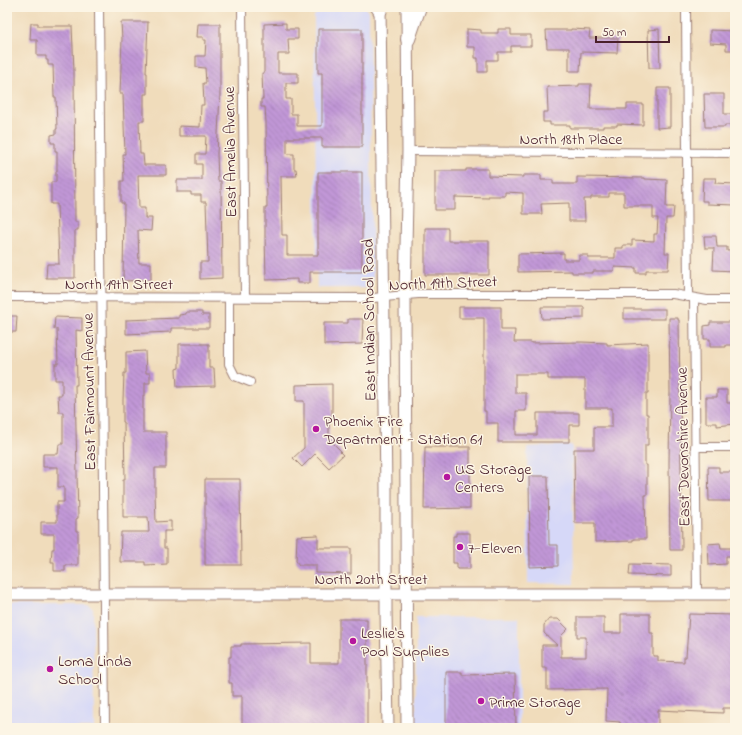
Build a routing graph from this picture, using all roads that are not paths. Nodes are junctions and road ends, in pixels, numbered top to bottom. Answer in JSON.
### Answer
{"nodes":[{"id":1,"x":99,"y":7,"type":"edge"},
{"id":2,"x":242,"y":7,"type":"edge"},
{"id":3,"x":407,"y":7,"type":"edge"},
{"id":4,"x":419,"y":7,"type":"edge"},
{"id":5,"x":686,"y":7,"type":"edge"},
{"id":6,"x":379,"y":8,"type":"edge"},
{"id":7,"x":408,"y":39,"type":"junction"},
{"id":8,"x":408,"y":151,"type":"junction"},
{"id":9,"x":686,"y":152,"type":"junction"},
{"id":10,"x":735,"y":152,"type":"edge"},
{"id":11,"x":405,"y":295,"type":"junction"},
{"id":12,"x":7,"y":297,"type":"edge"},
{"id":13,"x":101,"y":297,"type":"junction"},
{"id":14,"x":245,"y":297,"type":"junction"},
{"id":15,"x":384,"y":297,"type":"junction"},
{"id":16,"x":229,"y":298,"type":"junction"},
{"id":17,"x":691,"y":298,"type":"junction"},
{"id":18,"x":735,"y":300,"type":"edge"},
{"id":19,"x":250,"y":382,"type":"dead end"},
{"id":20,"x":695,"y":447,"type":"junction"},
{"id":21,"x":735,"y":447,"type":"edge"},
{"id":22,"x":104,"y":593,"type":"junction"},
{"id":23,"x":7,"y":594,"type":"edge"},
{"id":24,"x":386,"y":594,"type":"junction"},
{"id":25,"x":407,"y":594,"type":"junction"},
{"id":26,"x":697,"y":594,"type":"junction"},
{"id":27,"x":735,"y":594,"type":"edge"},
{"id":28,"x":105,"y":728,"type":"edge"},
{"id":29,"x":388,"y":728,"type":"edge"},
{"id":30,"x":407,"y":728,"type":"edge"}],
"edges":[{"from":1,"to":13,"type":"street","name":"East Fairmount Avenue"},
{"from":2,"to":14,"type":"street","name":"East Amelia Avenue"},
{"from":3,"to":7,"type":"main road"},
{"from":4,"to":7,"type":"highway"},
{"from":5,"to":9,"type":"street","name":"East Devonshire Avenue"},
{"from":6,"to":15,"type":"main road","name":"East Indian School Road"},
{"from":7,"to":8,"type":"main road"},
{"from":8,"to":9,"type":"street","name":"North 18th Place"},
{"from":8,"to":11,"type":"main road"},
{"from":9,"to":10,"type":"street","name":"North 18th Place"},
{"from":9,"to":17,"type":"street","name":"East Devonshire Avenue"},
{"from":11,"to":15,"type":"street","name":"North 19th Street"},
{"from":11,"to":17,"type":"street","name":"North 19th Street"},
{"from":11,"to":25,"type":"main road"},
{"from":12,"to":13,"type":"street","name":"North 19th Street"},
{"from":13,"to":16,"type":"street","name":"North 19th Street"},
{"from":13,"to":22,"type":"street","name":"East Fairmount Avenue"},
{"from":14,"to":15,"type":"street","name":"North 19th Street"},
{"from":14,"to":16,"type":"street","name":"North 19th Street"},
{"from":15,"to":24,"type":"main road","name":"East Indian School Road"},
{"from":16,"to":19,"type":"street"},
{"from":17,"to":18,"type":"street","name":"North 19th Street"},
{"from":17,"to":20,"type":"street","name":"East Devonshire Avenue"},
{"from":20,"to":21,"type":"street"},
{"from":20,"to":26,"type":"street","name":"East Devonshire Avenue"},
{"from":22,"to":23,"type":"main road","name":"North 20th Street"},
{"from":22,"to":24,"type":"main road","name":"North 20th Street"},
{"from":22,"to":28,"type":"street","name":"East Fairmount Avenue"},
{"from":24,"to":25,"type":"main road","name":"North 20th Street"},
{"from":24,"to":29,"type":"main road","name":"East Indian School Road"},
{"from":25,"to":26,"type":"main road","name":"North 20th Street"},
{"from":25,"to":30,"type":"main road"},
{"from":26,"to":27,"type":"main road","name":"North 20th Street"}]}
